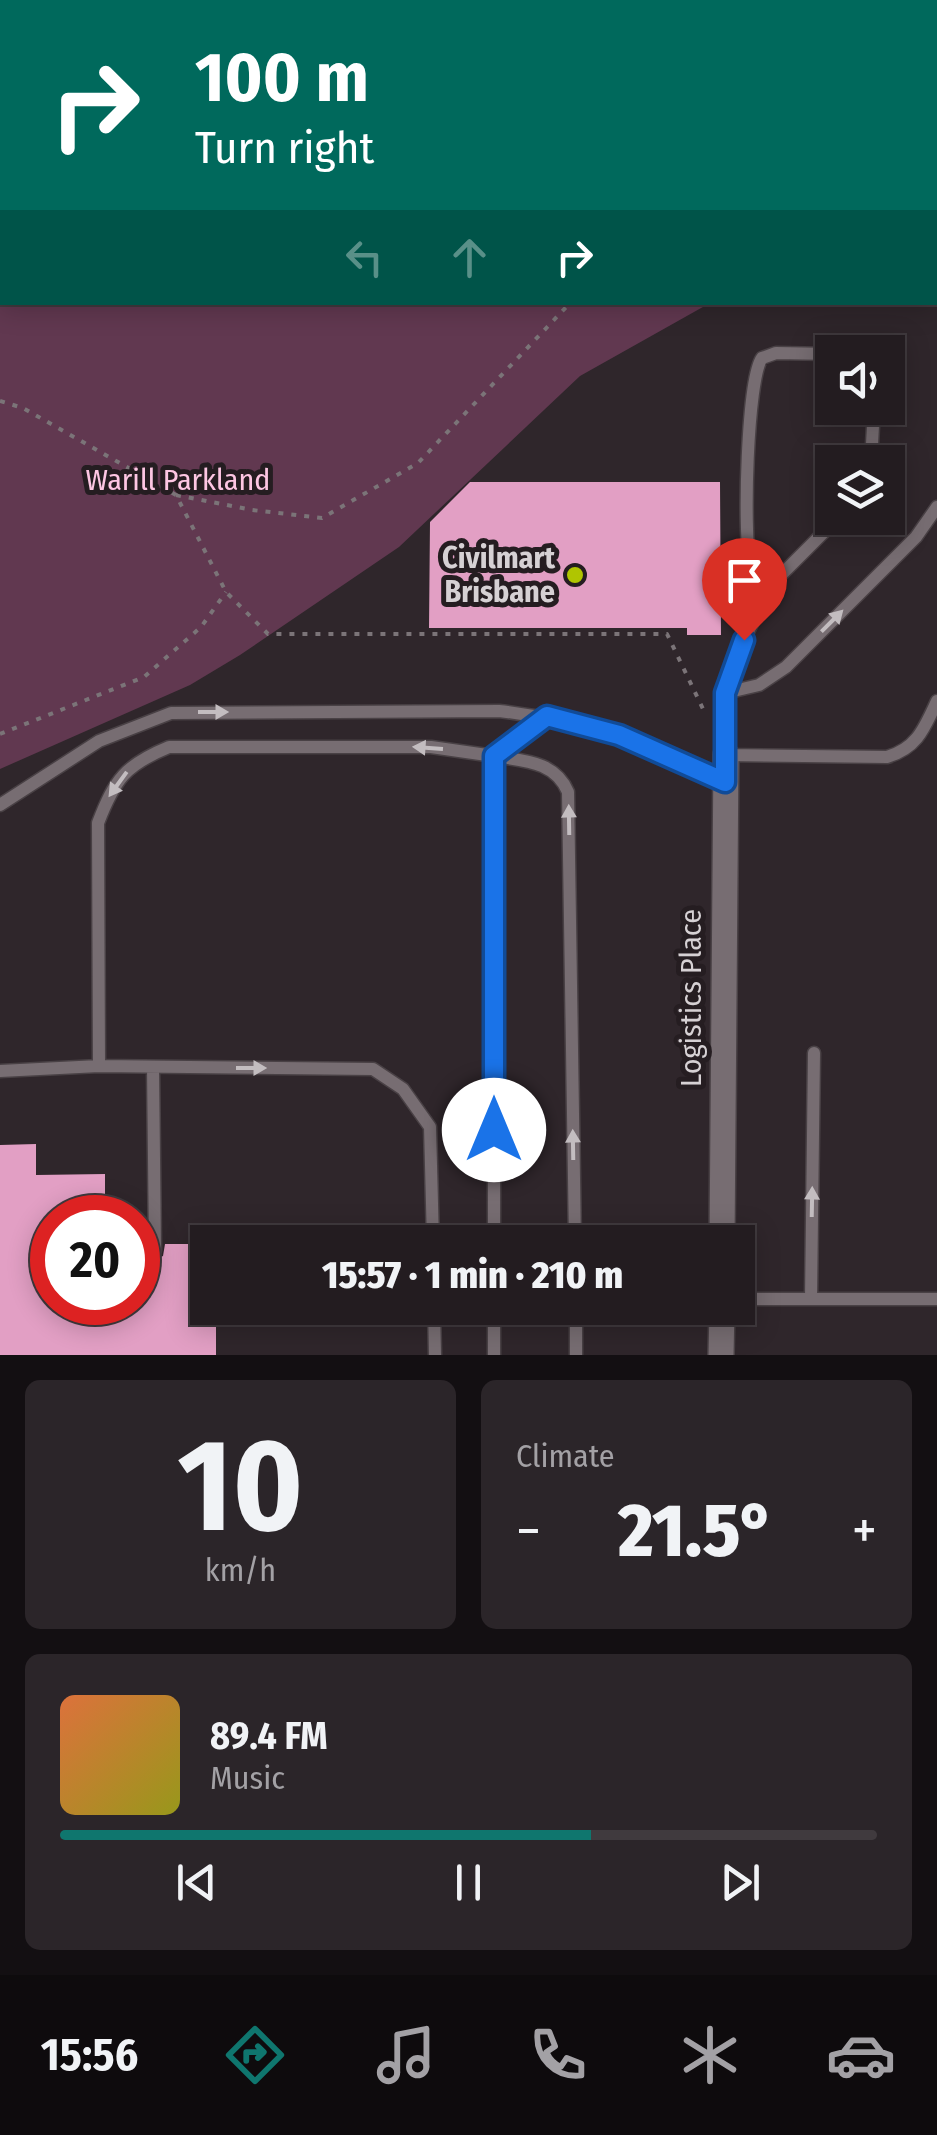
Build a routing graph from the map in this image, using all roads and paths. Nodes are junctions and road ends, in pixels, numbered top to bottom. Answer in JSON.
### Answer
{"nodes":[{"id":1,"x":568,"y":305,"type":"edge"},
{"id":2,"x":815,"y":354,"type":"edge"},
{"id":3,"x":0,"y":401,"type":"edge"},
{"id":4,"x":176,"y":495,"type":"junction"},
{"id":5,"x":937,"y":507,"type":"edge"},
{"id":6,"x":821,"y":535,"type":"edge"},
{"id":7,"x":771,"y":585,"type":"junction"},
{"id":8,"x":226,"y":592,"type":"junction"},
{"id":9,"x":725,"y":693,"type":"junction"},
{"id":10,"x":937,"y":702,"type":"edge"},
{"id":11,"x":547,"y":716,"type":"junction"},
{"id":12,"x":0,"y":734,"type":"edge"},
{"id":13,"x":726,"y":755,"type":"junction"},
{"id":14,"x":494,"y":756,"type":"junction"},
{"id":15,"x":725,"y":782,"type":"junction"},
{"id":16,"x":0,"y":805,"type":"edge"},
{"id":17,"x":814,"y":1053,"type":"dead end"},
{"id":18,"x":100,"y":1066,"type":"junction"},
{"id":19,"x":154,"y":1067,"type":"junction"},
{"id":20,"x":0,"y":1072,"type":"edge"},
{"id":21,"x":155,"y":1195,"type":"edge"},
{"id":22,"x":433,"y":1225,"type":"edge"},
{"id":23,"x":494,"y":1225,"type":"edge"},
{"id":24,"x":575,"y":1225,"type":"edge"},
{"id":25,"x":722,"y":1225,"type":"edge"},
{"id":26,"x":755,"y":1299,"type":"edge"},
{"id":27,"x":811,"y":1299,"type":"junction"},
{"id":28,"x":937,"y":1299,"type":"edge"},
{"id":29,"x":434,"y":1325,"type":"edge"},
{"id":30,"x":494,"y":1325,"type":"edge"},
{"id":31,"x":576,"y":1325,"type":"edge"},
{"id":32,"x":722,"y":1325,"type":"edge"},
{"id":33,"x":435,"y":1355,"type":"edge"},
{"id":34,"x":494,"y":1355,"type":"edge"},
{"id":35,"x":576,"y":1355,"type":"edge"},
{"id":36,"x":721,"y":1355,"type":"edge"}],
"edges":[{"from":1,"to":4,"type":"path"},
{"from":2,"to":7,"type":"lane"},
{"from":3,"to":4,"type":"path"},
{"from":4,"to":8,"type":"path"},
{"from":9,"to":5,"type":"lane","one_way":true},
{"from":6,"to":7,"type":"lane"},
{"from":7,"to":9,"type":"lane"},
{"from":8,"to":12,"type":"path"},
{"from":8,"to":13,"type":"path"},
{"from":9,"to":13,"type":"lane"},
{"from":10,"to":13,"type":"lane"},
{"from":11,"to":14,"type":"lane"},
{"from":11,"to":15,"type":"lane"},
{"from":16,"to":11,"type":"lane","one_way":true},
{"from":13,"to":15,"type":"street","name":"Logistics Place"},
{"from":14,"to":18,"type":"lane","one_way":true},
{"from":14,"to":23,"type":"lane"},
{"from":24,"to":14,"type":"lane","one_way":true},
{"from":15,"to":25,"type":"street","name":"Logistics Place"},
{"from":27,"to":17,"type":"lane","one_way":true},
{"from":18,"to":19,"type":"lane"},
{"from":18,"to":20,"type":"lane"},
{"from":19,"to":21,"type":"lane"},
{"from":19,"to":22,"type":"lane","one_way":true},
{"from":26,"to":27,"type":"lane"},
{"from":27,"to":28,"type":"lane"},
{"from":29,"to":33,"type":"lane"},
{"from":30,"to":34,"type":"lane"},
{"from":31,"to":35,"type":"lane"},
{"from":32,"to":36,"type":"street"}]}
